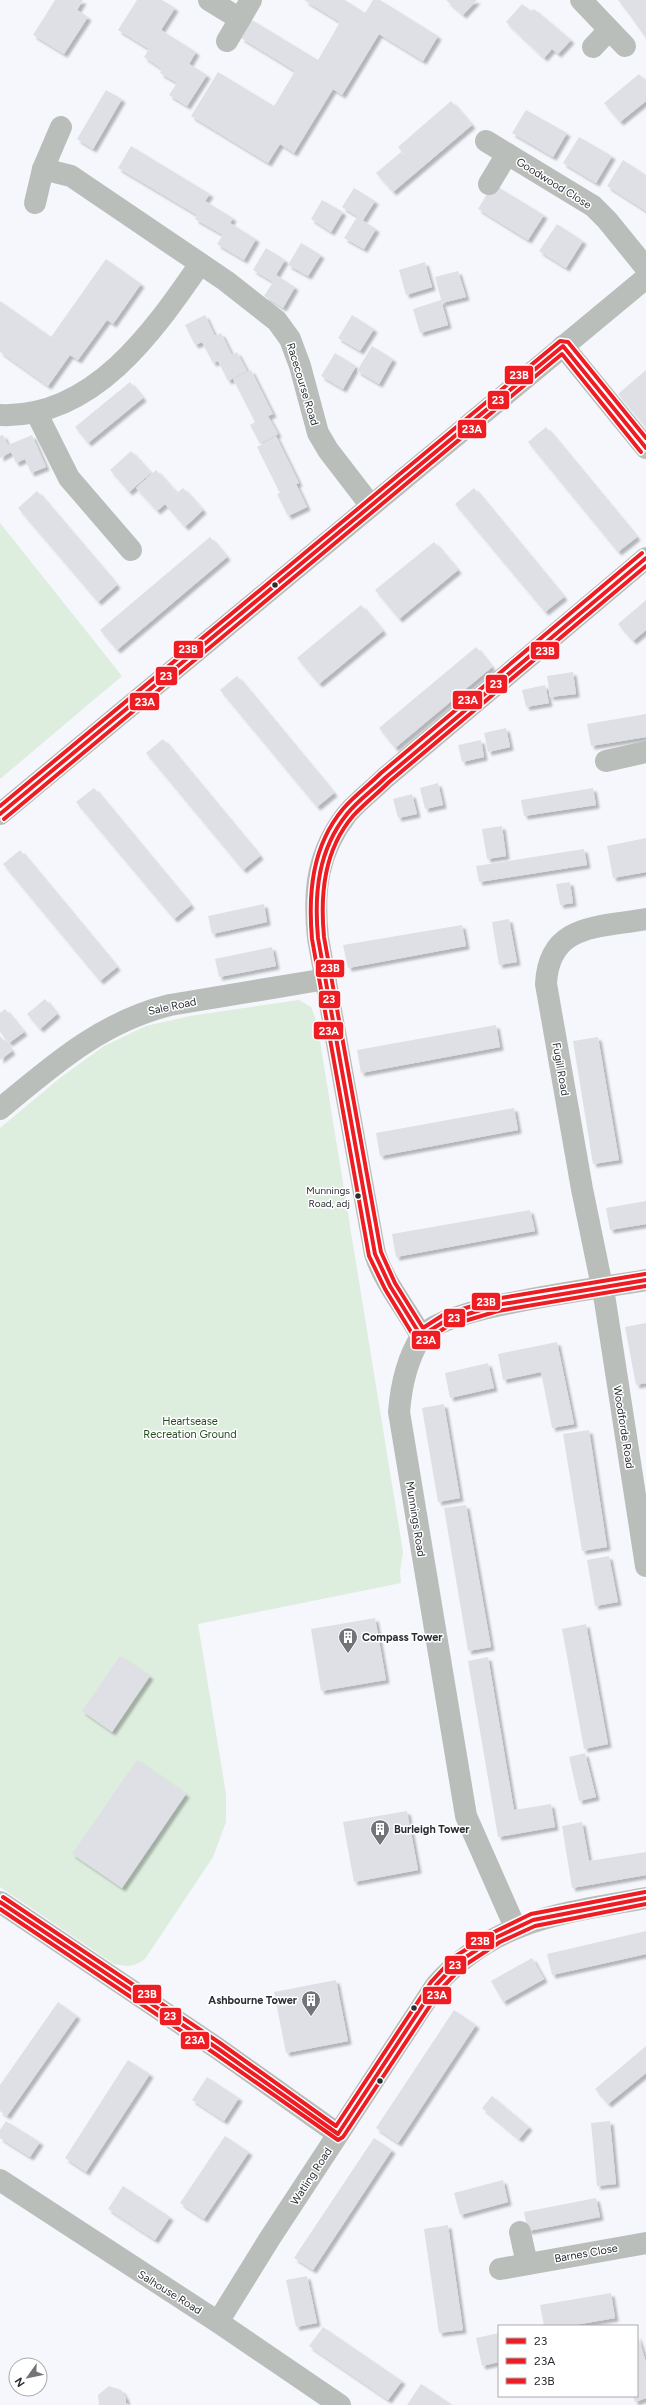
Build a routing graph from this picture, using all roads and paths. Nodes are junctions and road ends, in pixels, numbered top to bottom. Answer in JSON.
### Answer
{"nodes":[{"id":1,"x":209,"y":0,"type":"edge"},
{"id":2,"x":251,"y":0,"type":"edge"},
{"id":3,"x":581,"y":0,"type":"edge"},
{"id":4,"x":240,"y":19,"type":"junction"},
{"id":5,"x":609,"y":30,"type":"junction"},
{"id":6,"x":227,"y":41,"type":"dead end"},
{"id":7,"x":625,"y":46,"type":"dead end"},
{"id":8,"x":593,"y":47,"type":"dead end"},
{"id":9,"x":61,"y":127,"type":"dead end"},
{"id":10,"x":486,"y":141,"type":"dead end"},
{"id":11,"x":507,"y":154,"type":"junction"},
{"id":12,"x":43,"y":169,"type":"junction"},
{"id":13,"x":489,"y":184,"type":"dead end"},
{"id":14,"x":35,"y":203,"type":"dead end"},
{"id":15,"x":200,"y":264,"type":"junction"},
{"id":16,"x":646,"y":268,"type":"edge"},
{"id":17,"x":646,"y":278,"type":"edge"},
{"id":18,"x":563,"y":346,"type":"junction"},
{"id":19,"x":36,"y":412,"type":"junction"},
{"id":20,"x":0,"y":415,"type":"edge"},
{"id":21,"x":646,"y":448,"type":"edge"},
{"id":22,"x":371,"y":506,"type":"junction"},
{"id":23,"x":132,"y":550,"type":"dead end"},
{"id":24,"x":646,"y":558,"type":"edge"},
{"id":25,"x":646,"y":752,"type":"edge"},
{"id":26,"x":606,"y":761,"type":"dead end"},
{"id":27,"x":0,"y":814,"type":"edge"},
{"id":28,"x":646,"y":919,"type":"edge"},
{"id":29,"x":326,"y":979,"type":"junction"},
{"id":30,"x":0,"y":1109,"type":"edge"},
{"id":31,"x":646,"y":1280,"type":"edge"},
{"id":32,"x":601,"y":1288,"type":"junction"},
{"id":33,"x":421,"y":1336,"type":"junction"},
{"id":34,"x":646,"y":1566,"type":"edge"},
{"id":35,"x":646,"y":1898,"type":"edge"},
{"id":36,"x":0,"y":1902,"type":"edge"},
{"id":37,"x":515,"y":1927,"type":"junction"},
{"id":38,"x":338,"y":2134,"type":"junction"},
{"id":39,"x":0,"y":2180,"type":"edge"},
{"id":40,"x":520,"y":2232,"type":"dead end"},
{"id":41,"x":646,"y":2243,"type":"edge"},
{"id":42,"x":526,"y":2264,"type":"junction"},
{"id":43,"x":500,"y":2269,"type":"dead end"},
{"id":44,"x":218,"y":2322,"type":"junction"},
{"id":45,"x":340,"y":2405,"type":"edge"}],
"edges":[{"from":1,"to":4,"type":"street"},
{"from":2,"to":4,"type":"street"},
{"from":3,"to":5,"type":"street"},
{"from":4,"to":6,"type":"street"},
{"from":5,"to":7,"type":"street"},
{"from":5,"to":8,"type":"street"},
{"from":9,"to":12,"type":"street"},
{"from":10,"to":11,"type":"street","name":"Goodwood Close"},
{"from":11,"to":13,"type":"street","name":"Goodwood Close"},
{"from":11,"to":16,"type":"street","name":"Goodwood Close"},
{"from":12,"to":14,"type":"street"},
{"from":12,"to":15,"type":"street","name":"Racecourse Road"},
{"from":15,"to":19,"type":"street"},
{"from":15,"to":22,"type":"street","name":"Racecourse Road"},
{"from":17,"to":18,"type":"street"},
{"from":18,"to":21,"type":"street"},
{"from":18,"to":22,"type":"street"},
{"from":19,"to":20,"type":"street"},
{"from":19,"to":23,"type":"street"},
{"from":22,"to":27,"type":"street"},
{"from":24,"to":29,"type":"street"},
{"from":25,"to":26,"type":"street"},
{"from":28,"to":32,"type":"street","name":"Fugill Road"},
{"from":29,"to":30,"type":"street","name":"Sale Road"},
{"from":29,"to":33,"type":"street"},
{"from":31,"to":32,"type":"street"},
{"from":32,"to":33,"type":"street"},
{"from":32,"to":34,"type":"street","name":"Woodforde Road"},
{"from":33,"to":37,"type":"street","name":"Munnings Road"},
{"from":35,"to":37,"type":"street","name":"Watling Road"},
{"from":36,"to":38,"type":"street"},
{"from":37,"to":38,"type":"street","name":"Watling Road"},
{"from":38,"to":44,"type":"street","name":"Watling Road"},
{"from":39,"to":44,"type":"street","name":"Salhouse Road"},
{"from":40,"to":42,"type":"street"},
{"from":41,"to":42,"type":"street","name":"Barnes Close"},
{"from":42,"to":43,"type":"street","name":"Barnes Close"},
{"from":44,"to":45,"type":"street","name":"Salhouse Road"}]}
